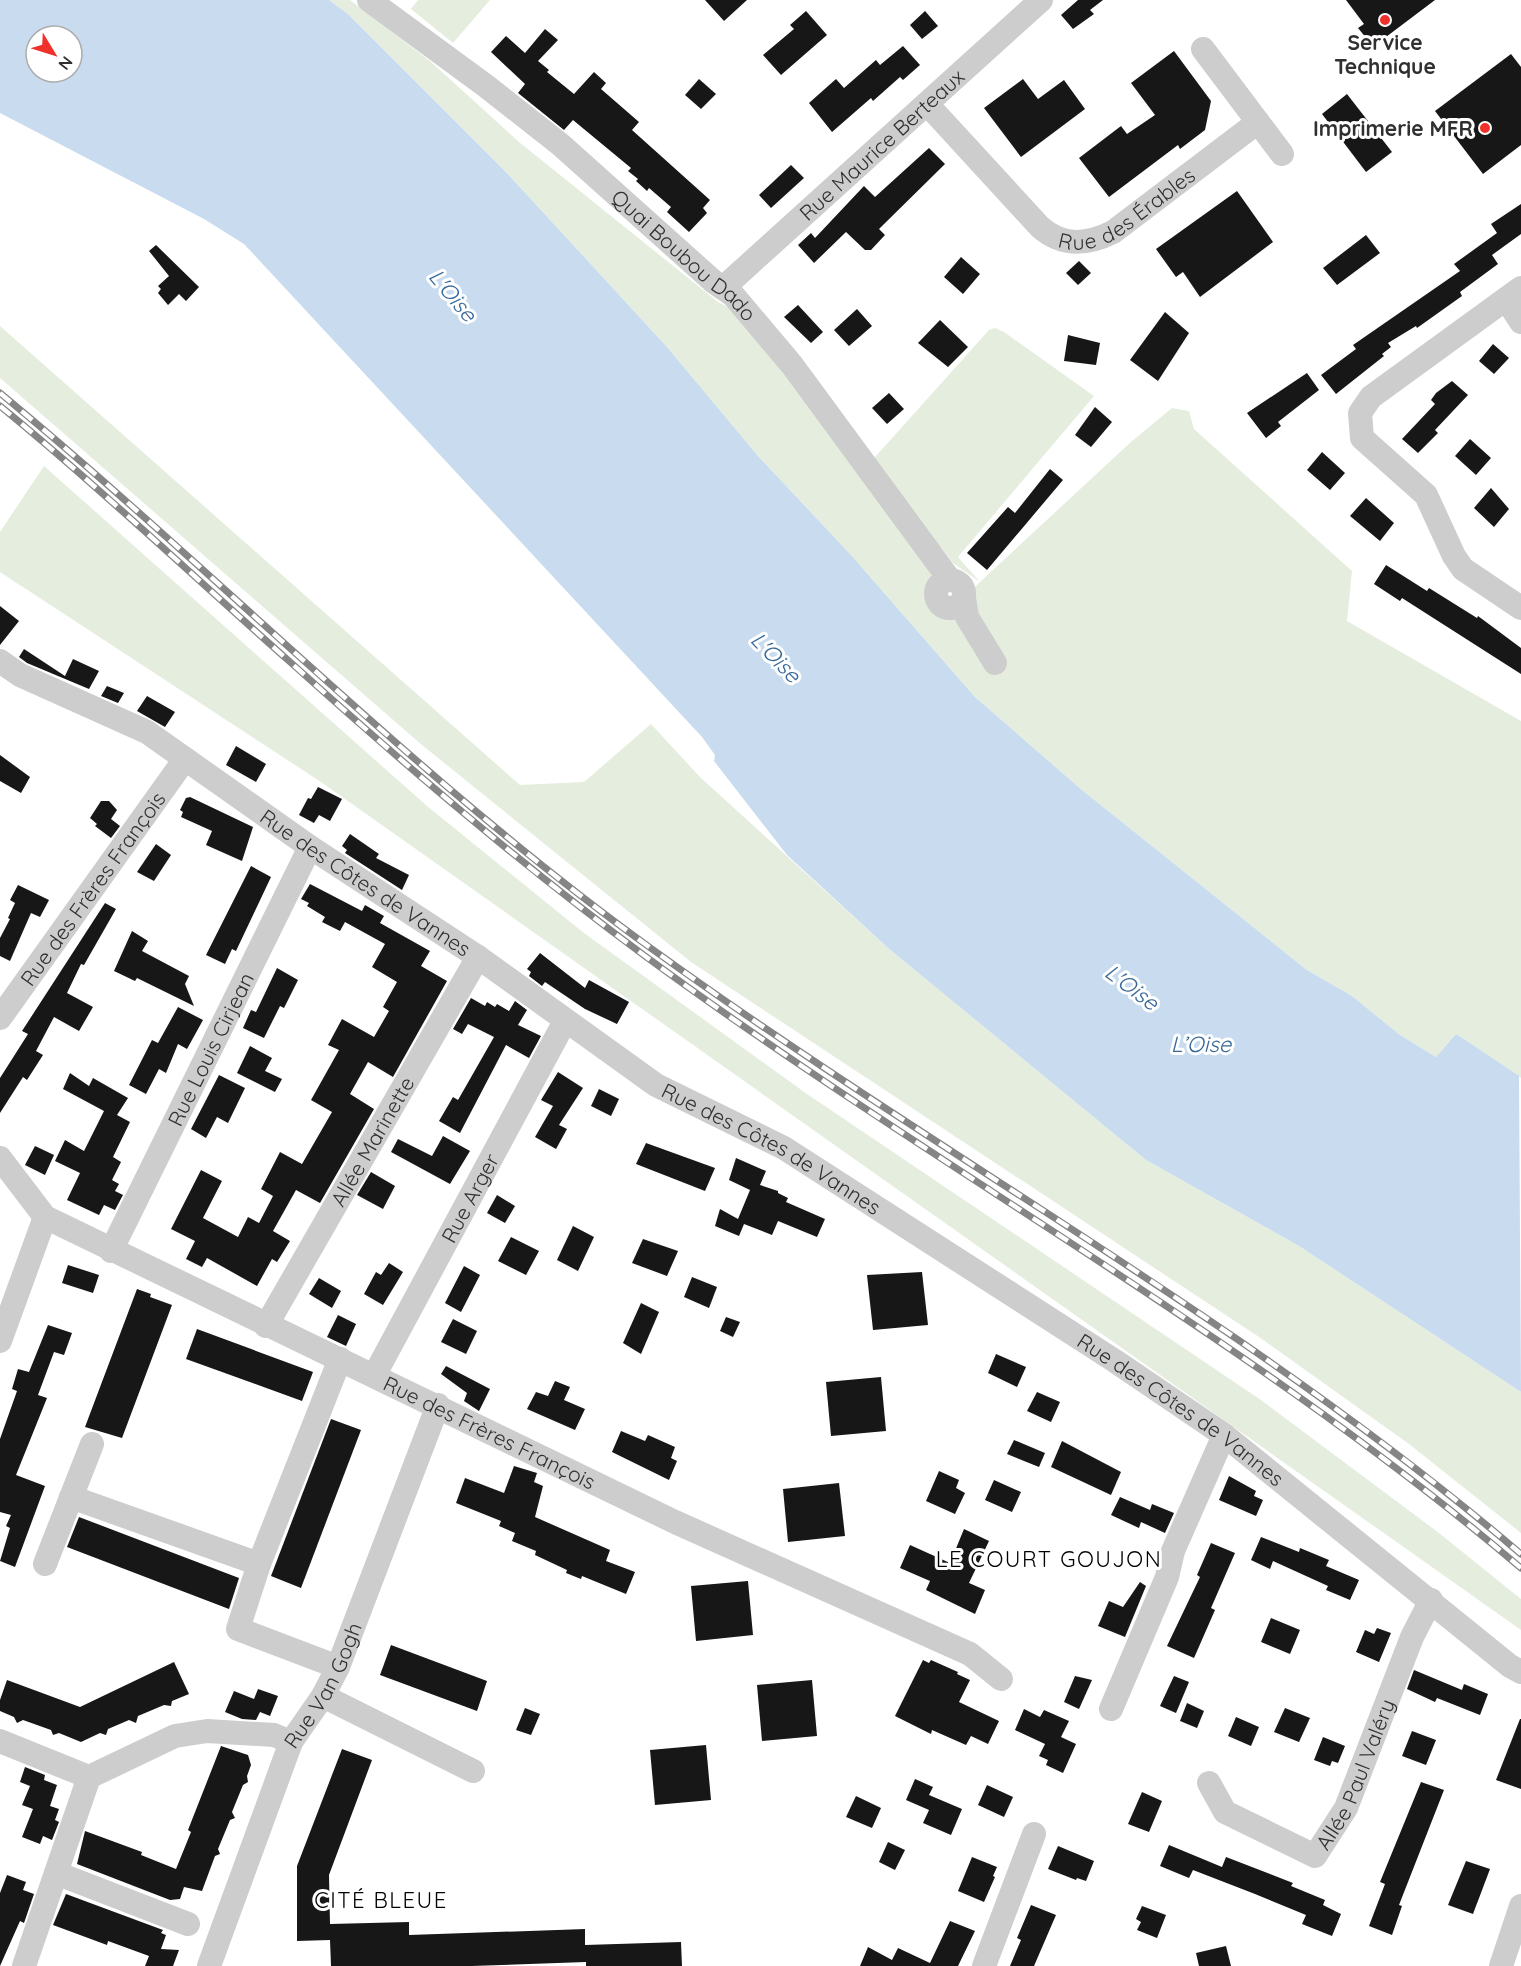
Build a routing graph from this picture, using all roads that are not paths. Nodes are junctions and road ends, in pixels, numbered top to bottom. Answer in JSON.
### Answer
{"nodes":[{"id":1,"x":369,"y":0,"type":"edge"},
{"id":2,"x":1041,"y":0,"type":"edge"},
{"id":3,"x":1203,"y":49,"type":"dead end"},
{"id":4,"x":927,"y":104,"type":"junction"},
{"id":5,"x":1258,"y":122,"type":"junction"},
{"id":6,"x":1282,"y":154,"type":"dead end"},
{"id":7,"x":723,"y":288,"type":"junction"},
{"id":8,"x":1513,"y":294,"type":"edge"},
{"id":9,"x":1521,"y":322,"type":"edge"},
{"id":10,"x":1521,"y":608,"type":"edge"},
{"id":11,"x":0,"y":661,"type":"edge"},
{"id":12,"x":995,"y":663,"type":"dead end"},
{"id":13,"x":185,"y":759,"type":"junction"},
{"id":14,"x":310,"y":846,"type":"junction"},
{"id":15,"x":478,"y":957,"type":"junction"},
{"id":16,"x":0,"y":1018,"type":"edge"},
{"id":17,"x":565,"y":1021,"type":"junction"},
{"id":18,"x":0,"y":1158,"type":"edge"},
{"id":19,"x":45,"y":1217,"type":"junction"},
{"id":20,"x":111,"y":1251,"type":"junction"},
{"id":21,"x":266,"y":1326,"type":"junction"},
{"id":22,"x":0,"y":1341,"type":"edge"},
{"id":23,"x":340,"y":1359,"type":"junction"},
{"id":24,"x":374,"y":1376,"type":"junction"},
{"id":25,"x":438,"y":1405,"type":"junction"},
{"id":26,"x":1224,"y":1435,"type":"junction"},
{"id":27,"x":92,"y":1444,"type":"dead end"},
{"id":28,"x":71,"y":1497,"type":"junction"},
{"id":29,"x":45,"y":1564,"type":"dead end"},
{"id":30,"x":259,"y":1564,"type":"junction"},
{"id":31,"x":1431,"y":1600,"type":"junction"},
{"id":32,"x":338,"y":1667,"type":"junction"},
{"id":33,"x":1521,"y":1672,"type":"edge"},
{"id":34,"x":1001,"y":1679,"type":"dead end"},
{"id":35,"x":323,"y":1696,"type":"junction"},
{"id":36,"x":1111,"y":1709,"type":"dead end"},
{"id":37,"x":0,"y":1741,"type":"edge"},
{"id":38,"x":291,"y":1742,"type":"junction"},
{"id":39,"x":473,"y":1772,"type":"dead end"},
{"id":40,"x":89,"y":1777,"type":"junction"},
{"id":41,"x":1209,"y":1783,"type":"dead end"},
{"id":42,"x":1034,"y":1834,"type":"dead end"},
{"id":43,"x":56,"y":1873,"type":"junction"},
{"id":44,"x":1521,"y":1906,"type":"edge"},
{"id":45,"x":188,"y":1924,"type":"dead end"},
{"id":46,"x":24,"y":1966,"type":"edge"},
{"id":47,"x":208,"y":1966,"type":"edge"},
{"id":48,"x":984,"y":1966,"type":"edge"},
{"id":49,"x":1501,"y":1966,"type":"edge"}],
"edges":[{"from":1,"to":7,"type":"street","name":"Quai Boubou Dado"},
{"from":2,"to":4,"type":"street","name":"Rue Maurice Berteaux"},
{"from":3,"to":5,"type":"street"},
{"from":4,"to":5,"type":"street","name":"Rue des Érables"},
{"from":4,"to":7,"type":"street","name":"Rue Maurice Berteaux"},
{"from":5,"to":6,"type":"street"},
{"from":7,"to":12,"type":"street","name":"Quai Boubou Dado"},
{"from":8,"to":9,"type":"street"},
{"from":8,"to":10,"type":"street"},
{"from":11,"to":13,"type":"street","name":"Rue des Côtes de Vannes"},
{"from":13,"to":14,"type":"street","name":"Rue des Côtes de Vannes"},
{"from":13,"to":16,"type":"street","name":"Rue des Frères François"},
{"from":14,"to":15,"type":"street","name":"Rue des Côtes de Vannes"},
{"from":14,"to":20,"type":"street","name":"Rue Louis Cirjean"},
{"from":15,"to":17,"type":"street","name":"Rue des Côtes de Vannes"},
{"from":15,"to":21,"type":"street","name":"Allée Marinette"},
{"from":17,"to":24,"type":"street","name":"Rue Arger"},
{"from":17,"to":26,"type":"street","name":"Rue des Côtes de Vannes"},
{"from":18,"to":19,"type":"street","name":"Rue des Frères François"},
{"from":19,"to":20,"type":"street","name":"Rue des Frères François"},
{"from":19,"to":22,"type":"street"},
{"from":20,"to":21,"type":"street","name":"Rue des Frères François"},
{"from":21,"to":23,"type":"street","name":"Rue des Frères François"},
{"from":23,"to":24,"type":"street","name":"Rue des Frères François"},
{"from":23,"to":30,"type":"street"},
{"from":24,"to":25,"type":"street","name":"Rue des Frères François"},
{"from":25,"to":32,"type":"street","name":"Rue Van Gogh"},
{"from":25,"to":34,"type":"street","name":"Rue des Frères François"},
{"from":26,"to":31,"type":"street","name":"Rue des Côtes de Vannes"},
{"from":26,"to":36,"type":"street"},
{"from":27,"to":28,"type":"street"},
{"from":28,"to":29,"type":"street"},
{"from":28,"to":30,"type":"street"},
{"from":30,"to":32,"type":"street"},
{"from":31,"to":33,"type":"street","name":"Rue des Côtes de Vannes"},
{"from":31,"to":41,"type":"street","name":"Allée Paul Valéry"},
{"from":32,"to":35,"type":"street","name":"Rue Van Gogh"},
{"from":35,"to":38,"type":"street","name":"Rue Van Gogh"},
{"from":35,"to":39,"type":"street"},
{"from":37,"to":40,"type":"street"},
{"from":38,"to":40,"type":"street"},
{"from":38,"to":47,"type":"street","name":"Rue Van Gogh"},
{"from":40,"to":43,"type":"street"},
{"from":42,"to":48,"type":"street"},
{"from":43,"to":45,"type":"street"},
{"from":43,"to":46,"type":"street"},
{"from":44,"to":49,"type":"street"}]}
